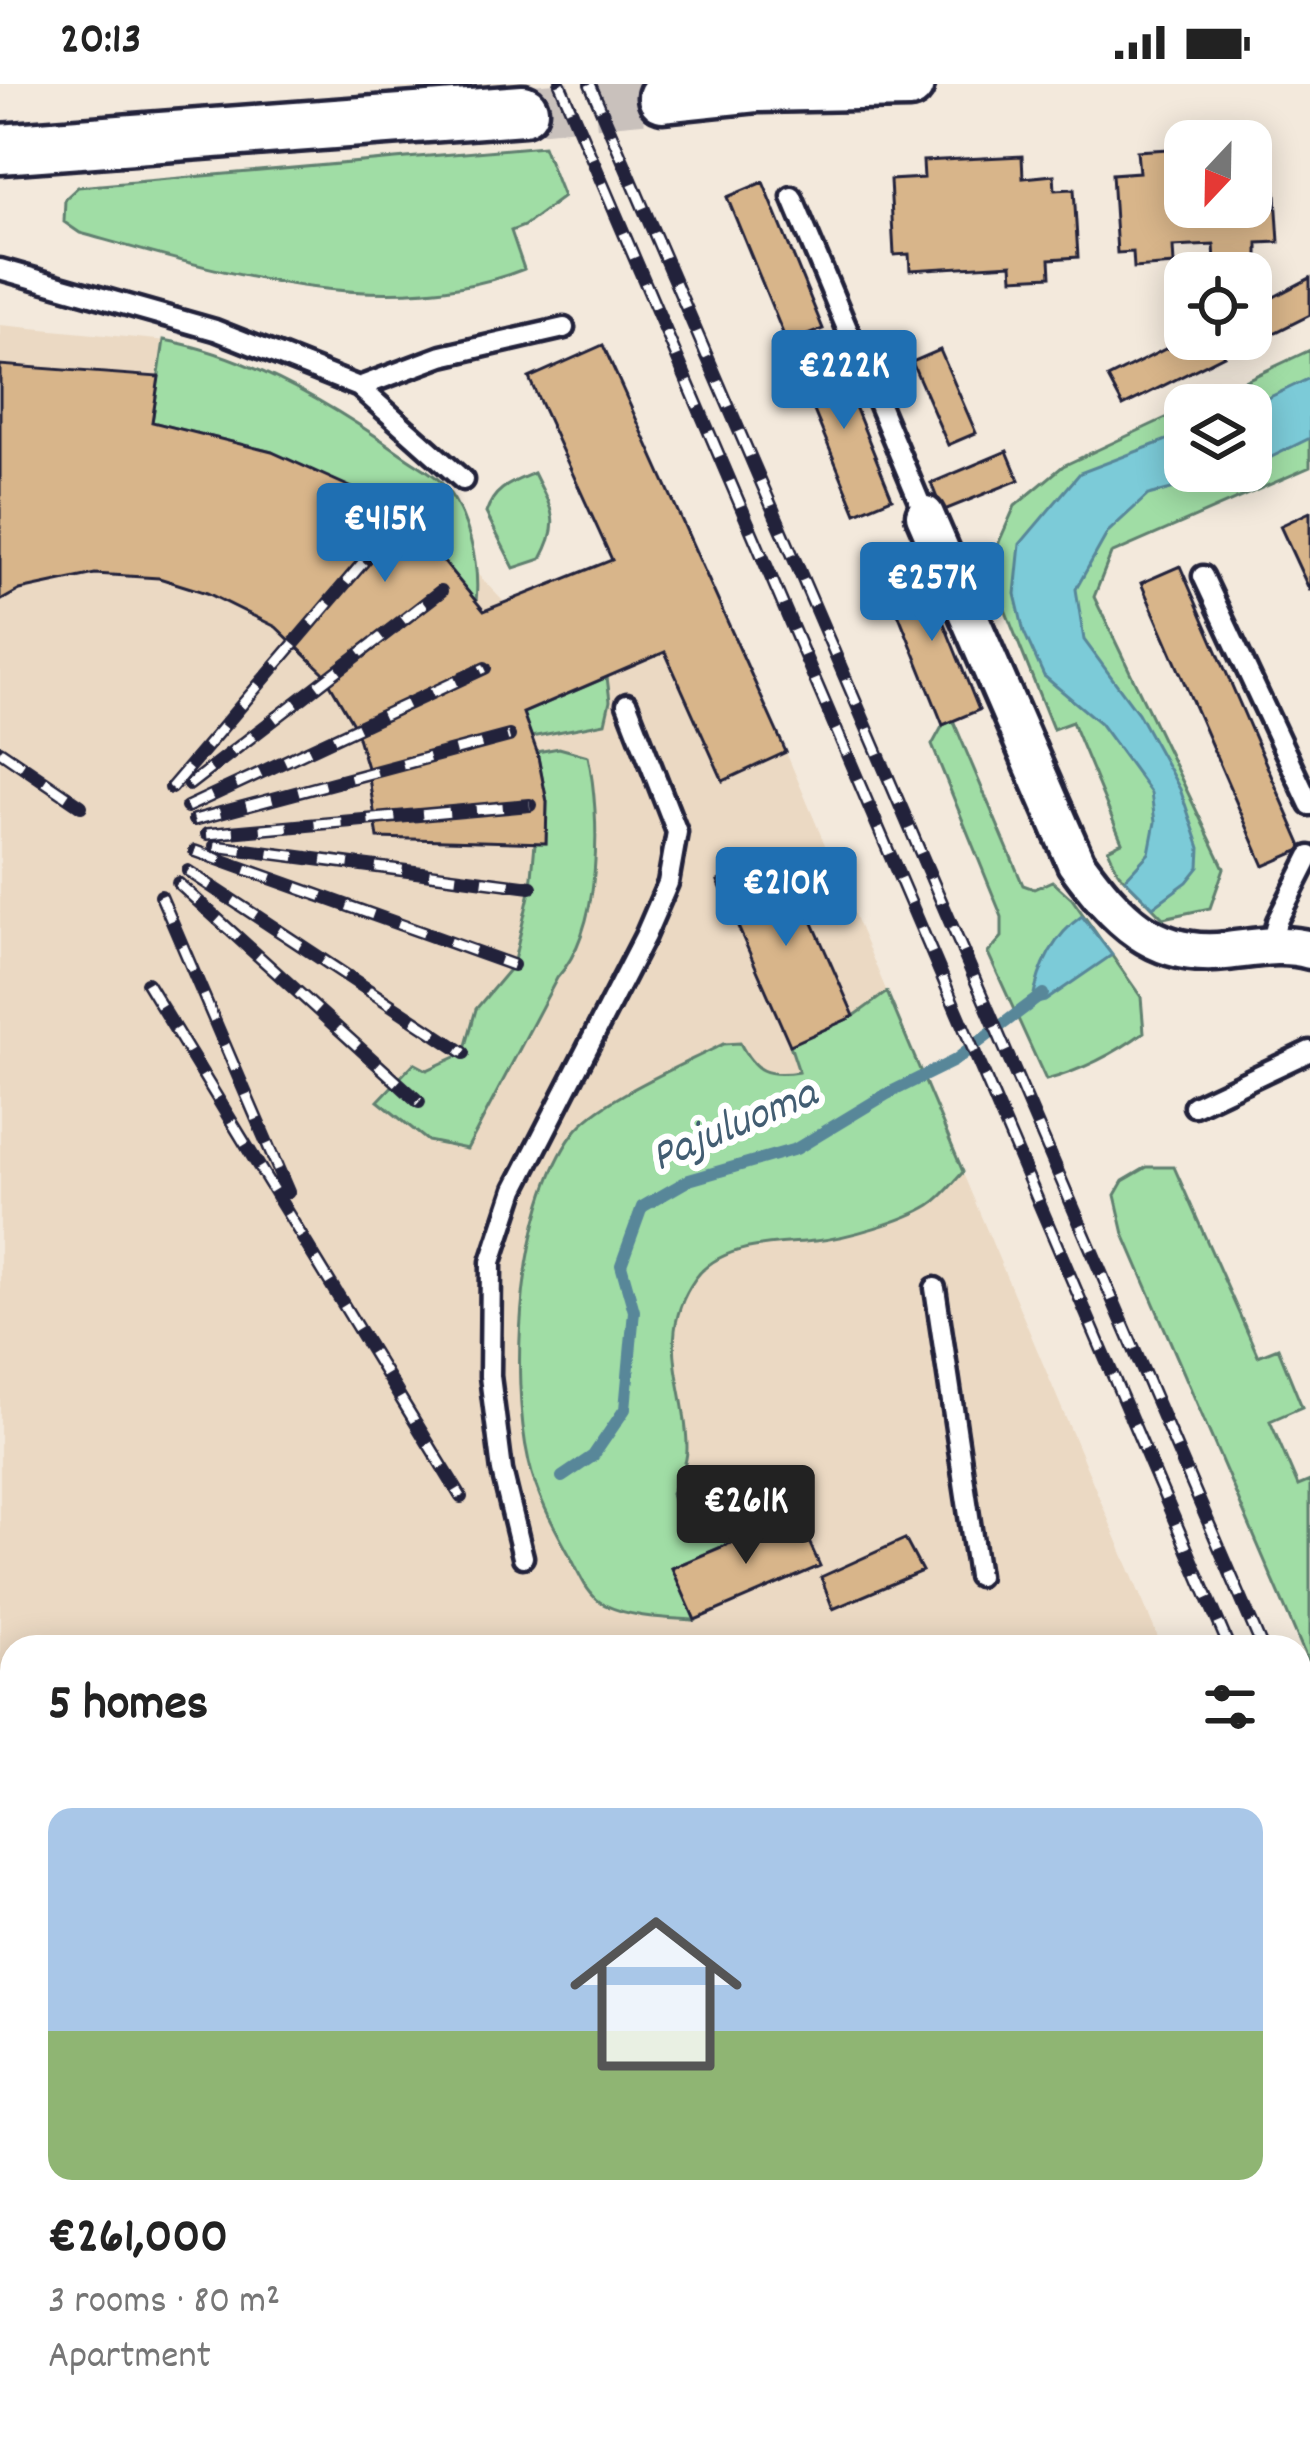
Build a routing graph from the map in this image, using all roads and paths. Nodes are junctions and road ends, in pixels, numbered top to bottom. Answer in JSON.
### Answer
{"nodes":[{"id":1,"x":909,"y":84,"type":"edge"},
{"id":2,"x":761,"y":85,"type":"edge"},
{"id":3,"x":663,"y":97,"type":"tunnel mouth"},
{"id":4,"x":524,"y":110,"type":"tunnel mouth"},
{"id":5,"x":0,"y":148,"type":"edge"},
{"id":6,"x":792,"y":197,"type":"dead end"},
{"id":7,"x":0,"y":269,"type":"edge"},
{"id":8,"x":564,"y":328,"type":"dead end"},
{"id":9,"x":359,"y":386,"type":"junction"},
{"id":10,"x":464,"y":480,"type":"dead end"},
{"id":11,"x":925,"y":514,"type":"joint"},
{"id":12,"x":1203,"y":576,"type":"dead end"},
{"id":13,"x":627,"y":704,"type":"dead end"},
{"id":14,"x":1310,"y":805,"type":"edge"},
{"id":15,"x":1310,"y":856,"type":"edge"},
{"id":16,"x":1271,"y":946,"type":"junction"},
{"id":17,"x":1310,"y":950,"type":"edge"},
{"id":18,"x":1310,"y":1051,"type":"edge"},
{"id":19,"x":1194,"y":1106,"type":"dead end"},
{"id":20,"x":935,"y":1288,"type":"dead end"},
{"id":21,"x":523,"y":1557,"type":"dead end"},
{"id":22,"x":978,"y":1576,"type":"dead end"}],
"edges":[{"from":1,"to":2,"type":"main road"},
{"from":2,"to":3,"type":"main road"},
{"from":4,"to":5,"type":"main road"},
{"from":6,"to":11,"type":"lane"},
{"from":7,"to":9,"type":"lane"},
{"from":8,"to":9,"type":"lane"},
{"from":9,"to":10,"type":"lane"},
{"from":11,"to":16,"type":"street"},
{"from":12,"to":14,"type":"lane"},
{"from":13,"to":21,"type":"lane"},
{"from":15,"to":16,"type":"lane"},
{"from":16,"to":17,"type":"street"},
{"from":18,"to":19,"type":"lane"},
{"from":20,"to":22,"type":"lane"}]}
